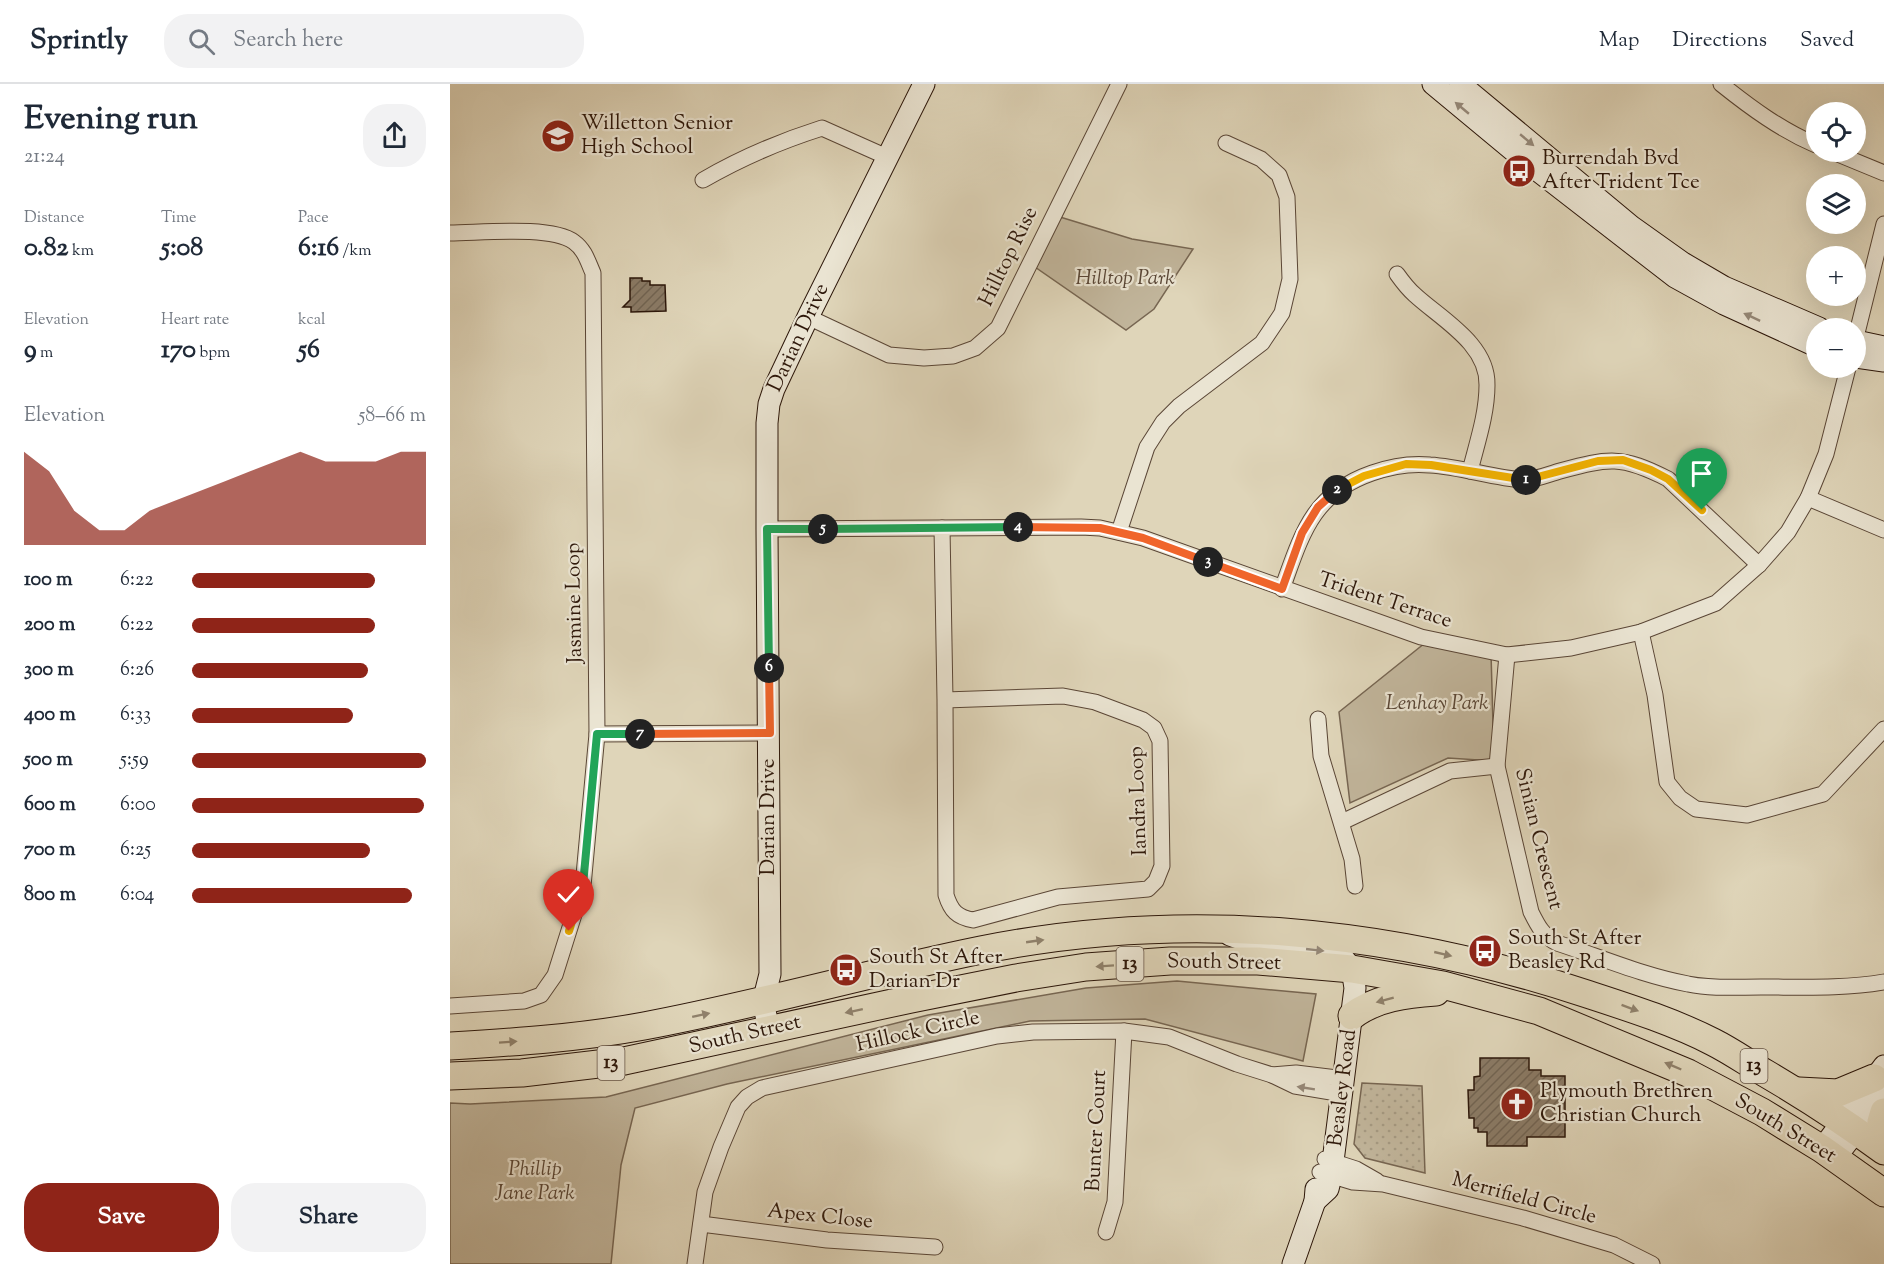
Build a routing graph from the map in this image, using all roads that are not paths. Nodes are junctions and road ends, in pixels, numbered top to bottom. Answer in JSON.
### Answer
{"nodes":[{"id":1,"x":924,"y":84,"type":"edge"},
{"id":2,"x":1119,"y":84,"type":"edge"},
{"id":3,"x":1433,"y":84,"type":"edge"},
{"id":4,"x":1460,"y":84,"type":"edge"},
{"id":5,"x":1721,"y":84,"type":"edge"},
{"id":6,"x":1806,"y":141,"type":"edge"},
{"id":7,"x":1226,"y":143,"type":"dead end"},
{"id":8,"x":887,"y":157,"type":"junction"},
{"id":9,"x":1857,"y":162,"type":"edge"},
{"id":10,"x":1884,"y":173,"type":"edge"},
{"id":11,"x":703,"y":180,"type":"dead end"},
{"id":12,"x":1884,"y":224,"type":"edge"},
{"id":13,"x":450,"y":233,"type":"edge"},
{"id":14,"x":1396,"y":274,"type":"dead end"},
{"id":15,"x":808,"y":317,"type":"junction"},
{"id":16,"x":1861,"y":318,"type":"edge"},
{"id":17,"x":1806,"y":322,"type":"edge"},
{"id":18,"x":1806,"y":341,"type":"edge"},
{"id":19,"x":1866,"y":342,"type":"edge"},
{"id":20,"x":1884,"y":347,"type":"edge"},
{"id":21,"x":1866,"y":358,"type":"edge"},
{"id":22,"x":1884,"y":361,"type":"edge"},
{"id":23,"x":1845,"y":378,"type":"edge"},
{"id":24,"x":1470,"y":471,"type":"junction"},
{"id":25,"x":1808,"y":498,"type":"junction"},
{"id":26,"x":942,"y":528,"type":"junction"},
{"id":27,"x":767,"y":529,"type":"junction"},
{"id":28,"x":1884,"y":530,"type":"edge"},
{"id":29,"x":1119,"y":532,"type":"junction"},
{"id":30,"x":1759,"y":565,"type":"junction"},
{"id":31,"x":1282,"y":589,"type":"junction"},
{"id":32,"x":1641,"y":632,"type":"junction"},
{"id":33,"x":1507,"y":655,"type":"junction"},
{"id":34,"x":945,"y":700,"type":"junction"},
{"id":35,"x":1318,"y":719,"type":"dead end"},
{"id":36,"x":1884,"y":729,"type":"edge"},
{"id":37,"x":770,"y":733,"type":"junction"},
{"id":38,"x":597,"y":734,"type":"junction"},
{"id":39,"x":1497,"y":766,"type":"junction"},
{"id":40,"x":1342,"y":822,"type":"junction"},
{"id":41,"x":1355,"y":886,"type":"dead end"},
{"id":42,"x":1218,"y":929,"type":"junction"},
{"id":43,"x":1396,"y":944,"type":"junction"},
{"id":44,"x":1352,"y":969,"type":"junction"},
{"id":45,"x":1884,"y":982,"type":"edge"},
{"id":46,"x":1464,"y":990,"type":"junction"},
{"id":47,"x":771,"y":991,"type":"junction"},
{"id":48,"x":450,"y":1006,"type":"edge"},
{"id":49,"x":1352,"y":1016,"type":"junction"},
{"id":50,"x":777,"y":1027,"type":"junction"},
{"id":51,"x":1124,"y":1031,"type":"junction"},
{"id":52,"x":450,"y":1046,"type":"edge"},
{"id":53,"x":450,"y":1076,"type":"edge"},
{"id":54,"x":1881,"y":1080,"type":"edge"},
{"id":55,"x":1338,"y":1086,"type":"junction"},
{"id":56,"x":1795,"y":1091,"type":"junction"},
{"id":57,"x":1884,"y":1112,"type":"edge"},
{"id":58,"x":1884,"y":1125,"type":"edge"},
{"id":59,"x":1849,"y":1126,"type":"junction"},
{"id":60,"x":1884,"y":1151,"type":"edge"},
{"id":61,"x":1828,"y":1153,"type":"junction"},
{"id":62,"x":1327,"y":1167,"type":"junction"},
{"id":63,"x":1884,"y":1193,"type":"edge"},
{"id":64,"x":701,"y":1224,"type":"junction"},
{"id":65,"x":1106,"y":1232,"type":"dead end"},
{"id":66,"x":935,"y":1246,"type":"dead end"},
{"id":67,"x":695,"y":1264,"type":"edge"},
{"id":68,"x":1293,"y":1264,"type":"edge"},
{"id":69,"x":1652,"y":1264,"type":"edge"}],
"edges":[{"from":1,"to":8,"type":"main road","name":"Darian Drive"},
{"from":2,"to":15,"type":"street","name":"Hilltop Rise"},
{"from":18,"to":3,"type":"main road","one_way":true},
{"from":4,"to":17,"type":"main road","one_way":true},
{"from":5,"to":6,"type":"street"},
{"from":7,"to":29,"type":"street"},
{"from":8,"to":11,"type":"street"},
{"from":8,"to":15,"type":"main road","name":"Darian Drive"},
{"from":9,"to":10,"type":"street"},
{"from":12,"to":16,"type":"street"},
{"from":13,"to":38,"type":"street","name":"Jasmine Loop"},
{"from":14,"to":24,"type":"street"},
{"from":15,"to":27,"type":"main road","name":"Darian Drive"},
{"from":19,"to":20,"type":"main road"},
{"from":21,"to":22,"type":"main road"},
{"from":23,"to":25,"type":"street","name":"Trident Terrace"},
{"from":24,"to":30,"type":"street"},
{"from":24,"to":31,"type":"street"},
{"from":25,"to":28,"type":"street"},
{"from":25,"to":30,"type":"street","name":"Trident Terrace"},
{"from":26,"to":27,"type":"street","name":"Trident Terrace"},
{"from":26,"to":29,"type":"street","name":"Trident Terrace"},
{"from":26,"to":34,"type":"street","name":"Iandra Loop"},
{"from":27,"to":37,"type":"main road","name":"Darian Drive"},
{"from":29,"to":31,"type":"street","name":"Trident Terrace"},
{"from":30,"to":32,"type":"street","name":"Trident Terrace"},
{"from":31,"to":33,"type":"street","name":"Trident Terrace"},
{"from":32,"to":33,"type":"street","name":"Trident Terrace"},
{"from":32,"to":36,"type":"street"},
{"from":33,"to":39,"type":"street","name":"Sinian Crescent"},
{"from":34,"to":34,"type":"street","name":"Iandra Loop"},
{"from":35,"to":40,"type":"street"},
{"from":37,"to":38,"type":"street"},
{"from":37,"to":47,"type":"main road","name":"Darian Drive"},
{"from":38,"to":48,"type":"street","name":"Jasmine Loop"},
{"from":39,"to":40,"type":"street"},
{"from":39,"to":45,"type":"street","name":"Sinian Crescent"},
{"from":40,"to":41,"type":"street"},
{"from":42,"to":43,"type":"highway","name":"South Street","number":"13"},
{"from":42,"to":44,"type":"main road","one_way":true},
{"from":47,"to":42,"type":"highway","name":"South Street","number":"13","one_way":true},
{"from":43,"to":44,"type":"main road"},
{"from":43,"to":56,"type":"highway","name":"South Street","number":"13","one_way":true},
{"from":44,"to":46,"type":"highway","name":"South Street","number":"13"},
{"from":44,"to":49,"type":"main road","name":"Beasley Road"},
{"from":44,"to":50,"type":"highway","name":"South Street","number":"13","one_way":true},
{"from":44,"to":55,"type":"main road","name":"Beasley Road"},
{"from":46,"to":49,"type":"highway","one_way":true},
{"from":61,"to":46,"type":"highway","name":"South Street","number":"13","one_way":true},
{"from":47,"to":50,"type":"main road","name":"Darian Drive"},
{"from":52,"to":47,"type":"highway","name":"South Street","number":"13","one_way":true},
{"from":49,"to":55,"type":"main road","name":"Beasley Road"},
{"from":50,"to":53,"type":"highway","name":"South Street","number":"13"},
{"from":51,"to":55,"type":"street","name":"Hillock Circle"},
{"from":51,"to":64,"type":"street","name":"Hillock Circle"},
{"from":51,"to":65,"type":"street","name":"Bunter Court"},
{"from":54,"to":56,"type":"highway"},
{"from":54,"to":59,"type":"main road"},
{"from":55,"to":62,"type":"main road","name":"Beasley Road"},
{"from":56,"to":59,"type":"highway","name":"South Street","number":"13"},
{"from":57,"to":58,"type":"highway"},
{"from":59,"to":60,"type":"highway","name":"South Street","number":"13"},
{"from":59,"to":61,"type":"main road"},
{"from":61,"to":63,"type":"highway","name":"South Street","number":"13"},
{"from":62,"to":68,"type":"main road","name":"Beasley Road"},
{"from":62,"to":69,"type":"street","name":"Merrifield Circle"},
{"from":64,"to":66,"type":"street","name":"Apex Close"},
{"from":64,"to":67,"type":"street","name":"Hillock Circle"}]}
